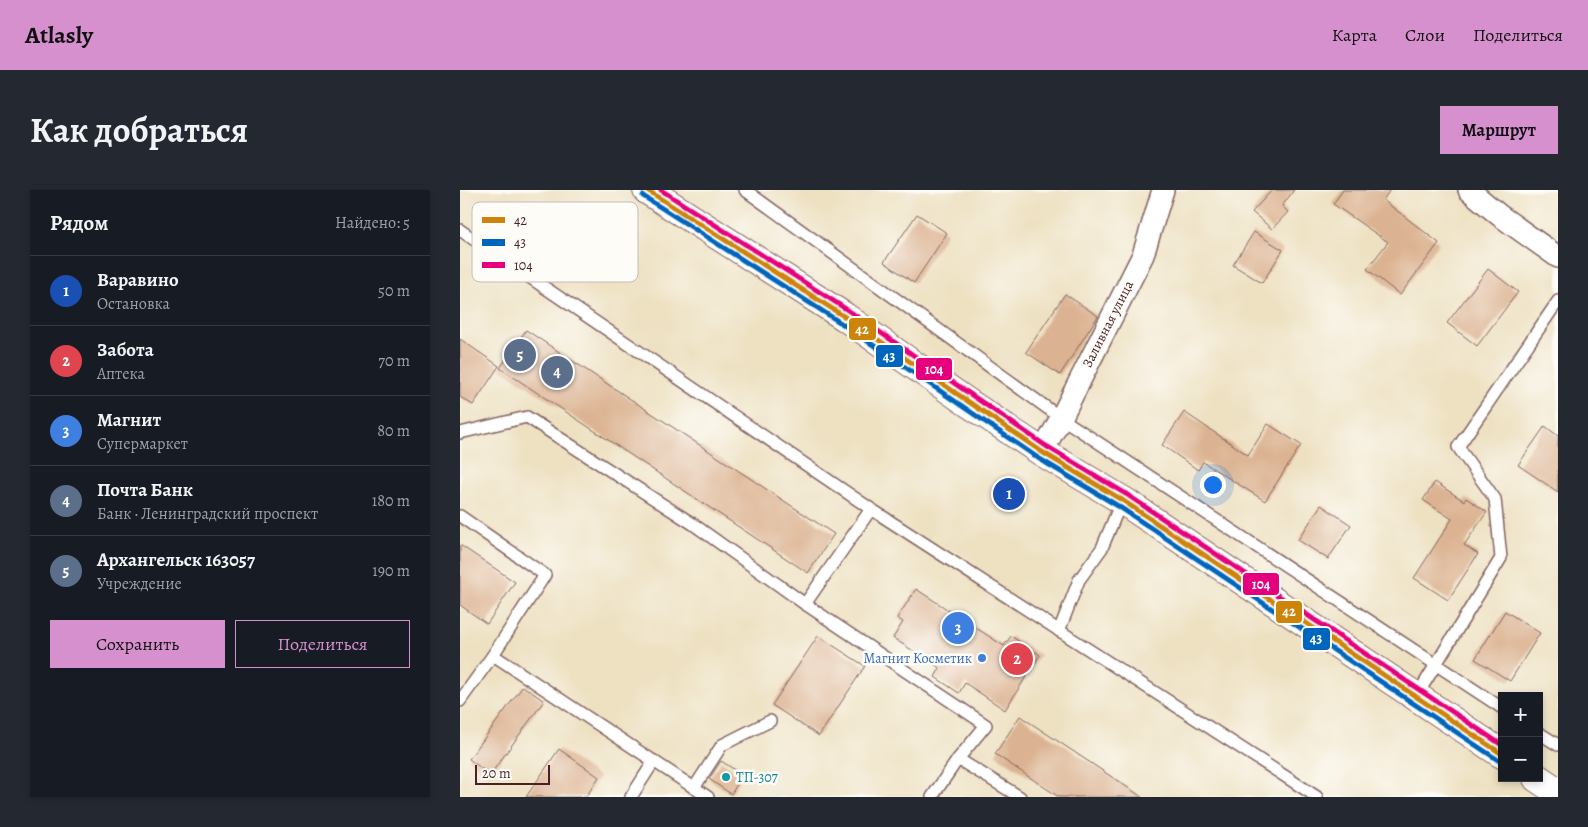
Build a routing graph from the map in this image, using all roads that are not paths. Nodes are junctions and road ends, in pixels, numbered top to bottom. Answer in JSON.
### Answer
{"nodes":[{"id":1,"x":647,"y":190,"type":"edge"},
{"id":2,"x":745,"y":190,"type":"edge"},
{"id":3,"x":1163,"y":190,"type":"edge"},
{"id":4,"x":1469,"y":190,"type":"edge"},
{"id":5,"x":460,"y":230,"type":"edge"},
{"id":6,"x":472,"y":238,"type":"edge"},
{"id":7,"x":1558,"y":257,"type":"edge"},
{"id":8,"x":537,"y":282,"type":"edge"},
{"id":9,"x":1558,"y":301,"type":"edge"},
{"id":10,"x":1061,"y":418,"type":"junction"},
{"id":11,"x":460,"y":433,"type":"edge"},
{"id":12,"x":1042,"y":452,"type":"junction"},
{"id":13,"x":1122,"y":500,"type":"junction"},
{"id":14,"x":871,"y":509,"type":"junction"},
{"id":15,"x":460,"y":516,"type":"edge"},
{"id":16,"x":804,"y":604,"type":"junction"},
{"id":17,"x":1058,"y":631,"type":"junction"},
{"id":18,"x":493,"y":654,"type":"junction"},
{"id":19,"x":1435,"y":664,"type":"junction"},
{"id":20,"x":1416,"y":697,"type":"junction"},
{"id":21,"x":460,"y":701,"type":"edge"},
{"id":22,"x":1498,"y":705,"type":"edge"},
{"id":23,"x":770,"y":721,"type":"dead end"},
{"id":24,"x":1543,"y":736,"type":"edge"},
{"id":25,"x":1558,"y":745,"type":"edge"},
{"id":26,"x":1498,"y":751,"type":"edge"},
{"id":27,"x":958,"y":759,"type":"junction"},
{"id":28,"x":654,"y":761,"type":"junction"},
{"id":29,"x":1543,"y":782,"type":"edge"},
{"id":30,"x":694,"y":788,"type":"junction"},
{"id":31,"x":1558,"y":792,"type":"edge"},
{"id":32,"x":631,"y":797,"type":"edge"},
{"id":33,"x":708,"y":797,"type":"edge"},
{"id":34,"x":932,"y":797,"type":"edge"},
{"id":35,"x":1020,"y":797,"type":"edge"},
{"id":36,"x":1317,"y":797,"type":"edge"}],
"edges":[{"from":1,"to":12,"type":"main road"},
{"from":2,"to":10,"type":"lane"},
{"from":3,"to":10,"type":"street","name":"Заливная улица"},
{"from":4,"to":7,"type":"street"},
{"from":5,"to":6,"type":"lane"},
{"from":8,"to":14,"type":"lane"},
{"from":9,"to":19,"type":"lane"},
{"from":10,"to":12,"type":"street","name":"Заливная улица"},
{"from":10,"to":19,"type":"lane"},
{"from":11,"to":16,"type":"lane"},
{"from":12,"to":13,"type":"main road"},
{"from":13,"to":17,"type":"lane"},
{"from":13,"to":20,"type":"main road"},
{"from":14,"to":16,"type":"lane"},
{"from":14,"to":17,"type":"lane"},
{"from":15,"to":18,"type":"lane"},
{"from":16,"to":27,"type":"lane"},
{"from":17,"to":36,"type":"lane"},
{"from":18,"to":21,"type":"lane"},
{"from":18,"to":28,"type":"lane"},
{"from":19,"to":20,"type":"lane"},
{"from":19,"to":22,"type":"lane"},
{"from":20,"to":26,"type":"main road"},
{"from":23,"to":30,"type":"lane"},
{"from":24,"to":25,"type":"lane"},
{"from":27,"to":34,"type":"lane"},
{"from":27,"to":35,"type":"lane"},
{"from":28,"to":30,"type":"lane"},
{"from":28,"to":32,"type":"lane"},
{"from":29,"to":31,"type":"main road"},
{"from":30,"to":33,"type":"lane"}]}
